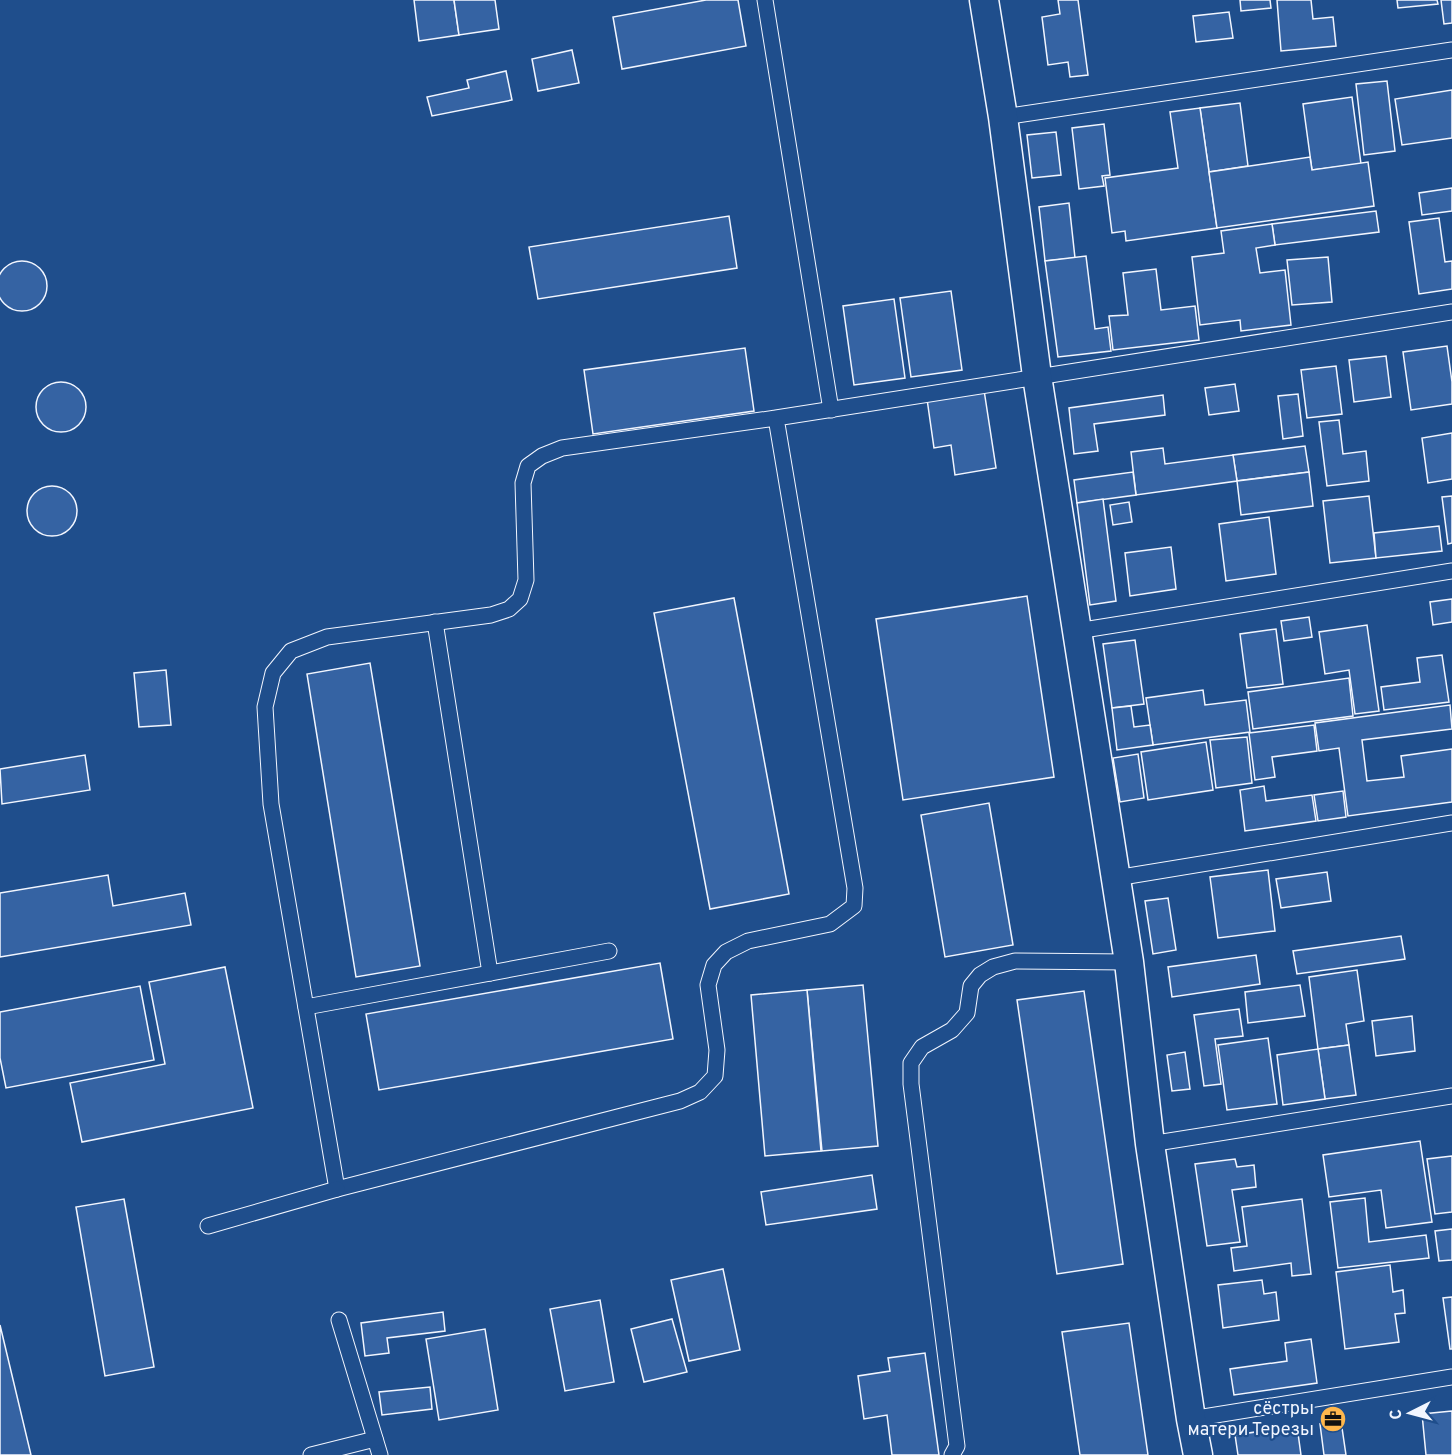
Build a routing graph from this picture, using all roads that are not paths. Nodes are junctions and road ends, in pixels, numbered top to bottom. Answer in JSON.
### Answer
{"nodes":[{"id":1,"x":765,"y":0,"type":"edge"},
{"id":2,"x":984,"y":0,"type":"edge"},
{"id":3,"x":1452,"y":50,"type":"edge"},
{"id":4,"x":1003,"y":117,"type":"junction"},
{"id":5,"x":1452,"y":312,"type":"edge"},
{"id":6,"x":1037,"y":376,"type":"junction"},
{"id":7,"x":831,"y":410,"type":"junction"},
{"id":8,"x":776,"y":418,"type":"junction"},
{"id":9,"x":1452,"y":571,"type":"edge"},
{"id":10,"x":435,"y":622,"type":"junction"},
{"id":11,"x":1077,"y":631,"type":"junction"},
{"id":12,"x":1452,"y":823,"type":"edge"},
{"id":13,"x":1116,"y":878,"type":"junction"},
{"id":14,"x":609,"y":951,"type":"dead end"},
{"id":15,"x":1129,"y":962,"type":"junction"},
{"id":16,"x":490,"y":973,"type":"junction"},
{"id":17,"x":306,"y":1007,"type":"junction"},
{"id":18,"x":1452,"y":1096,"type":"edge"},
{"id":19,"x":1150,"y":1144,"type":"junction"},
{"id":20,"x":337,"y":1189,"type":"junction"},
{"id":21,"x":208,"y":1226,"type":"dead end"},
{"id":22,"x":339,"y":1320,"type":"dead end"},
{"id":23,"x":1452,"y":1377,"type":"edge"},
{"id":24,"x":1191,"y":1419,"type":"junction"},
{"id":25,"x":375,"y":1439,"type":"junction"},
{"id":26,"x":311,"y":1455,"type":"edge"},
{"id":27,"x":380,"y":1455,"type":"edge"},
{"id":28,"x":952,"y":1455,"type":"edge"},
{"id":29,"x":1198,"y":1455,"type":"edge"}],
"edges":[{"from":1,"to":7,"type":"lane"},
{"from":2,"to":4,"type":"street"},
{"from":3,"to":4,"type":"lane"},
{"from":4,"to":6,"type":"street"},
{"from":5,"to":6,"type":"lane"},
{"from":6,"to":7,"type":"lane"},
{"from":6,"to":11,"type":"street"},
{"from":7,"to":8,"type":"lane"},
{"from":8,"to":10,"type":"lane"},
{"from":8,"to":20,"type":"lane"},
{"from":9,"to":11,"type":"lane"},
{"from":10,"to":16,"type":"lane"},
{"from":10,"to":17,"type":"lane"},
{"from":11,"to":13,"type":"street"},
{"from":12,"to":13,"type":"lane"},
{"from":13,"to":15,"type":"street"},
{"from":14,"to":16,"type":"lane"},
{"from":15,"to":19,"type":"street"},
{"from":15,"to":28,"type":"lane"},
{"from":16,"to":17,"type":"lane"},
{"from":17,"to":20,"type":"lane"},
{"from":18,"to":19,"type":"lane"},
{"from":19,"to":24,"type":"street"},
{"from":20,"to":21,"type":"lane"},
{"from":22,"to":25,"type":"lane"},
{"from":23,"to":24,"type":"lane"},
{"from":24,"to":29,"type":"street"},
{"from":25,"to":26,"type":"lane"},
{"from":25,"to":27,"type":"lane"}]}
